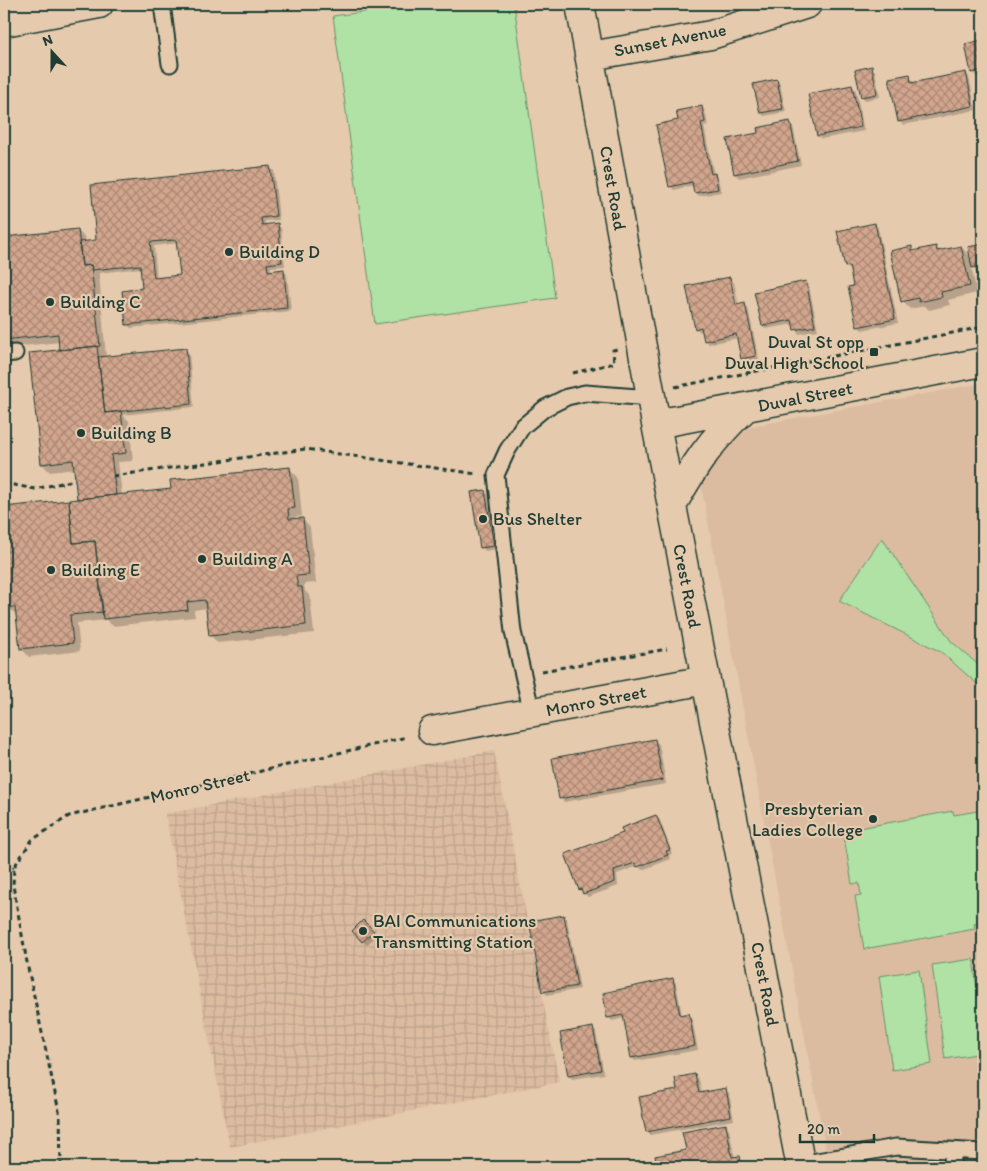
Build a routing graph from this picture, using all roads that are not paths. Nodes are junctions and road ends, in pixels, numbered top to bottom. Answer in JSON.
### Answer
{"nodes":[{"id":1,"x":99,"y":4,"type":"edge"},
{"id":2,"x":162,"y":4,"type":"edge"},
{"id":3,"x":580,"y":4,"type":"edge"},
{"id":4,"x":807,"y":4,"type":"edge"},
{"id":5,"x":7,"y":16,"type":"edge"},
{"id":6,"x":590,"y":56,"type":"junction"},
{"id":7,"x":170,"y":64,"type":"dead end"},
{"id":8,"x":983,"y":362,"type":"edge"},
{"id":9,"x":660,"y":403,"type":"junction"},
{"id":10,"x":744,"y":408,"type":"junction"},
{"id":11,"x":672,"y":505,"type":"junction"},
{"id":12,"x":706,"y":680,"type":"junction"},
{"id":13,"x":532,"y":713,"type":"junction"},
{"id":14,"x":432,"y":731,"type":"road end"},
{"id":15,"x":952,"y":1151,"type":"junction"},
{"id":16,"x":983,"y":1152,"type":"edge"},
{"id":17,"x":800,"y":1166,"type":"edge"},
{"id":18,"x":954,"y":1167,"type":"edge"}],
"edges":[{"from":1,"to":5,"type":"street"},
{"from":2,"to":7,"type":"lane"},
{"from":3,"to":6,"type":"street","name":"Crest Road"},
{"from":4,"to":6,"type":"street","name":"Sunset Avenue"},
{"from":6,"to":9,"type":"street","name":"Crest Road"},
{"from":8,"to":10,"type":"street","name":"Duval Street"},
{"from":9,"to":10,"type":"street","name":"Duval Street"},
{"from":9,"to":11,"type":"street","name":"Crest Road"},
{"from":9,"to":13,"type":"lane"},
{"from":10,"to":11,"type":"street","name":"Duval Street"},
{"from":11,"to":12,"type":"street","name":"Crest Road"},
{"from":12,"to":13,"type":"street","name":"Monro Street"},
{"from":12,"to":17,"type":"street","name":"Crest Road"},
{"from":13,"to":14,"type":"street","name":"Monro Street"},
{"from":15,"to":16,"type":"lane"},
{"from":15,"to":17,"type":"lane"},
{"from":15,"to":18,"type":"lane"}]}
